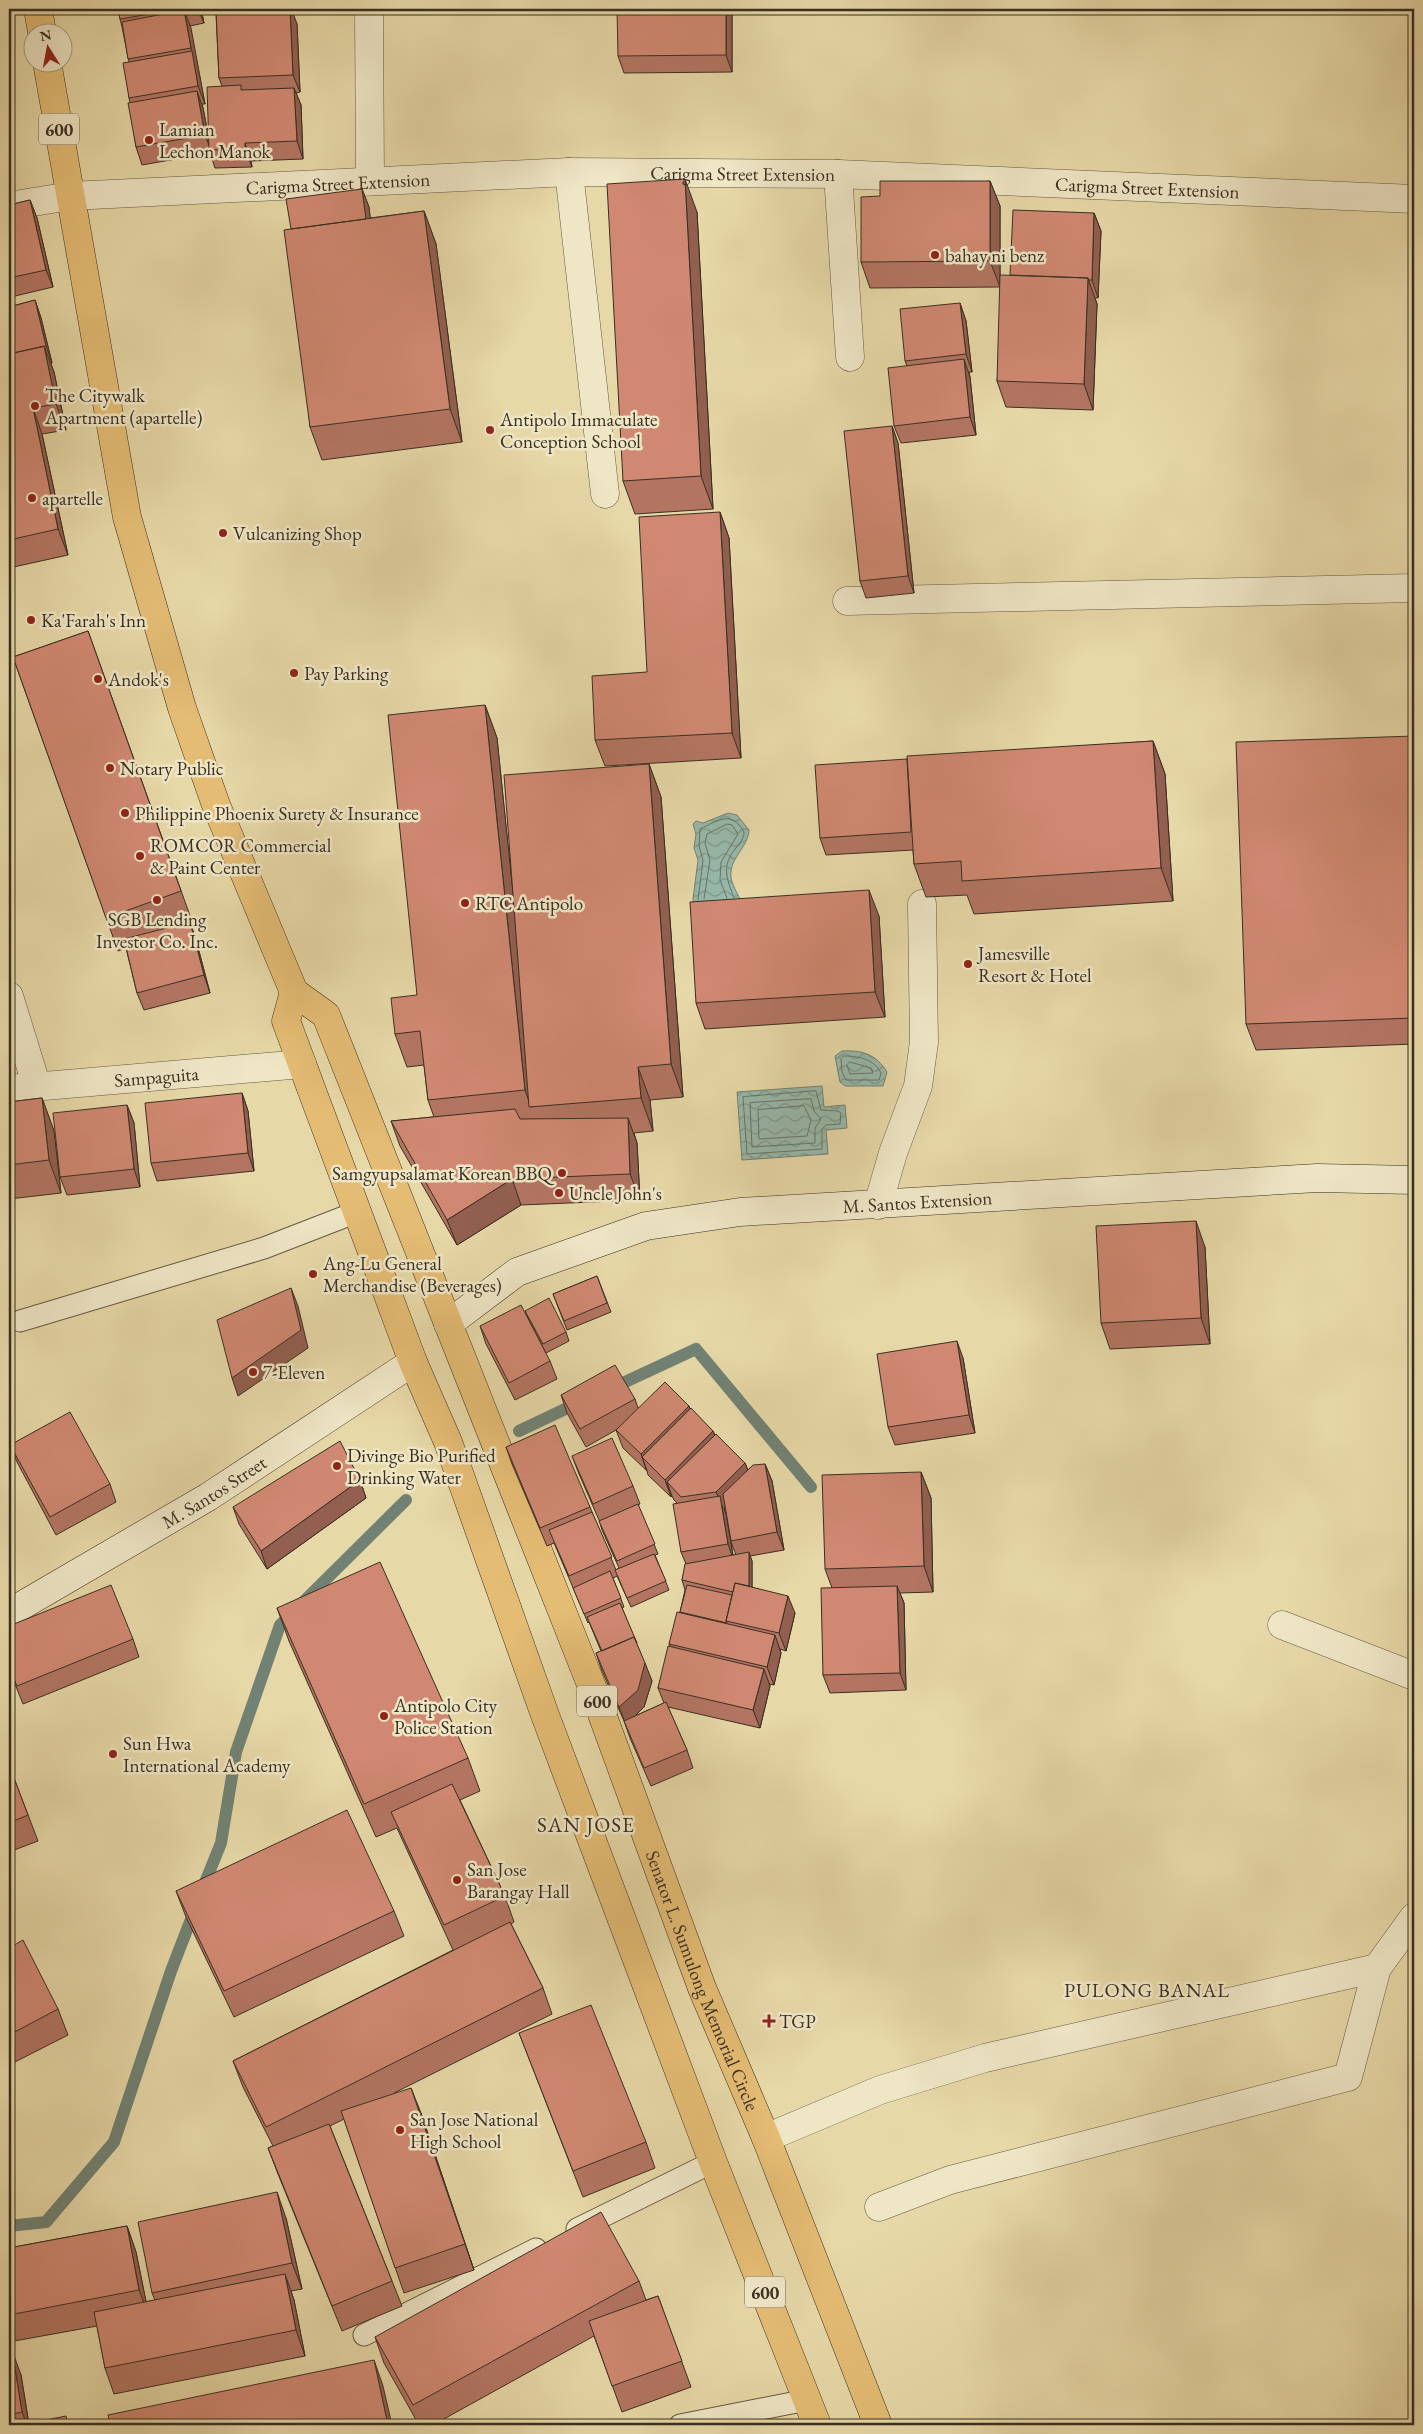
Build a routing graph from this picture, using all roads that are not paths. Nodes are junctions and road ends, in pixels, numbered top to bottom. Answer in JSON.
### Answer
{"nodes":[{"id":1,"x":38,"y":9,"type":"edge"},
{"id":2,"x":369,"y":9,"type":"edge"},
{"id":3,"x":40,"y":22,"type":"edge"},
{"id":4,"x":49,"y":72,"type":"edge"},
{"id":5,"x":569,"y":172,"type":"junction"},
{"id":6,"x":838,"y":174,"type":"junction"},
{"id":7,"x":370,"y":181,"type":"junction"},
{"id":8,"x":70,"y":196,"type":"junction"},
{"id":9,"x":1414,"y":199,"type":"edge"},
{"id":10,"x":9,"y":206,"type":"edge"},
{"id":11,"x":850,"y":356,"type":"dead end"},
{"id":12,"x":606,"y":494,"type":"dead end"},
{"id":13,"x":1414,"y":588,"type":"edge"},
{"id":14,"x":847,"y":601,"type":"dead end"},
{"id":15,"x":922,"y":904,"type":"dead end"},
{"id":16,"x":294,"y":992,"type":"junction"},
{"id":17,"x":9,"y":996,"type":"edge"},
{"id":18,"x":302,"y":1064,"type":"junction"},
{"id":19,"x":37,"y":1087,"type":"junction"},
{"id":20,"x":9,"y":1089,"type":"edge"},
{"id":21,"x":1414,"y":1180,"type":"edge"},
{"id":22,"x":878,"y":1205,"type":"junction"},
{"id":23,"x":357,"y":1212,"type":"junction"},
{"id":24,"x":20,"y":1320,"type":"dead end"},
{"id":25,"x":448,"y":1324,"type":"junction"},
{"id":26,"x":413,"y":1362,"type":"junction"},
{"id":27,"x":9,"y":1613,"type":"edge"},
{"id":28,"x":1282,"y":1625,"type":"dead end"},
{"id":29,"x":1414,"y":1676,"type":"edge"},
{"id":30,"x":1414,"y":1917,"type":"edge"},
{"id":31,"x":1377,"y":1968,"type":"junction"},
{"id":32,"x":766,"y":2138,"type":"junction"},
{"id":33,"x":713,"y":2162,"type":"junction"},
{"id":34,"x":879,"y":2207,"type":"dead end"},
{"id":35,"x":364,"y":2335,"type":"dead end"},
{"id":36,"x":807,"y":2400,"type":"junction"},
{"id":37,"x":680,"y":2425,"type":"edge"},
{"id":38,"x":817,"y":2425,"type":"edge"},
{"id":39,"x":878,"y":2425,"type":"edge"}],
"edges":[{"from":1,"to":3,"type":"main road"},
{"from":2,"to":7,"type":"street"},
{"from":4,"to":8,"type":"main road","number":"600"},
{"from":5,"to":6,"type":"street","name":"Carigma Street Extension"},
{"from":5,"to":7,"type":"street","name":"Carigma Street Extension"},
{"from":5,"to":12,"type":"street"},
{"from":6,"to":9,"type":"street","name":"Carigma Street Extension"},
{"from":6,"to":11,"type":"street"},
{"from":7,"to":8,"type":"street","name":"Carigma Street Extension"},
{"from":8,"to":10,"type":"street","name":"Carigma Street Extension"},
{"from":8,"to":16,"type":"main road","number":"600"},
{"from":13,"to":14,"type":"street"},
{"from":15,"to":22,"type":"street"},
{"from":16,"to":18,"type":"main road","number":"600"},
{"from":16,"to":25,"type":"main road","name":"Senator L. Sumulong Memorial Circle","number":"600"},
{"from":17,"to":19,"type":"street"},
{"from":18,"to":19,"type":"street","name":"Sampaguita"},
{"from":18,"to":23,"type":"main road","number":"600"},
{"from":19,"to":20,"type":"street","name":"Sampaguita"},
{"from":21,"to":22,"type":"street","name":"M. Santos Extension"},
{"from":22,"to":25,"type":"street","name":"M. Santos Extension"},
{"from":23,"to":24,"type":"lane"},
{"from":23,"to":26,"type":"main road","number":"600"},
{"from":25,"to":32,"type":"main road","name":"Senator L. Sumulong Memorial Circle","number":"600"},
{"from":26,"to":27,"type":"street","name":"M. Santos Street"},
{"from":26,"to":33,"type":"main road","number":"600"},
{"from":28,"to":29,"type":"street"},
{"from":30,"to":31,"type":"street"},
{"from":31,"to":32,"type":"street"},
{"from":31,"to":34,"type":"street"},
{"from":32,"to":39,"type":"main road","name":"Senator L. Sumulong Memorial Circle","number":"600"},
{"from":33,"to":35,"type":"lane"},
{"from":33,"to":36,"type":"main road","number":"600"},
{"from":36,"to":37,"type":"lane"},
{"from":36,"to":38,"type":"main road","number":"600"}]}
